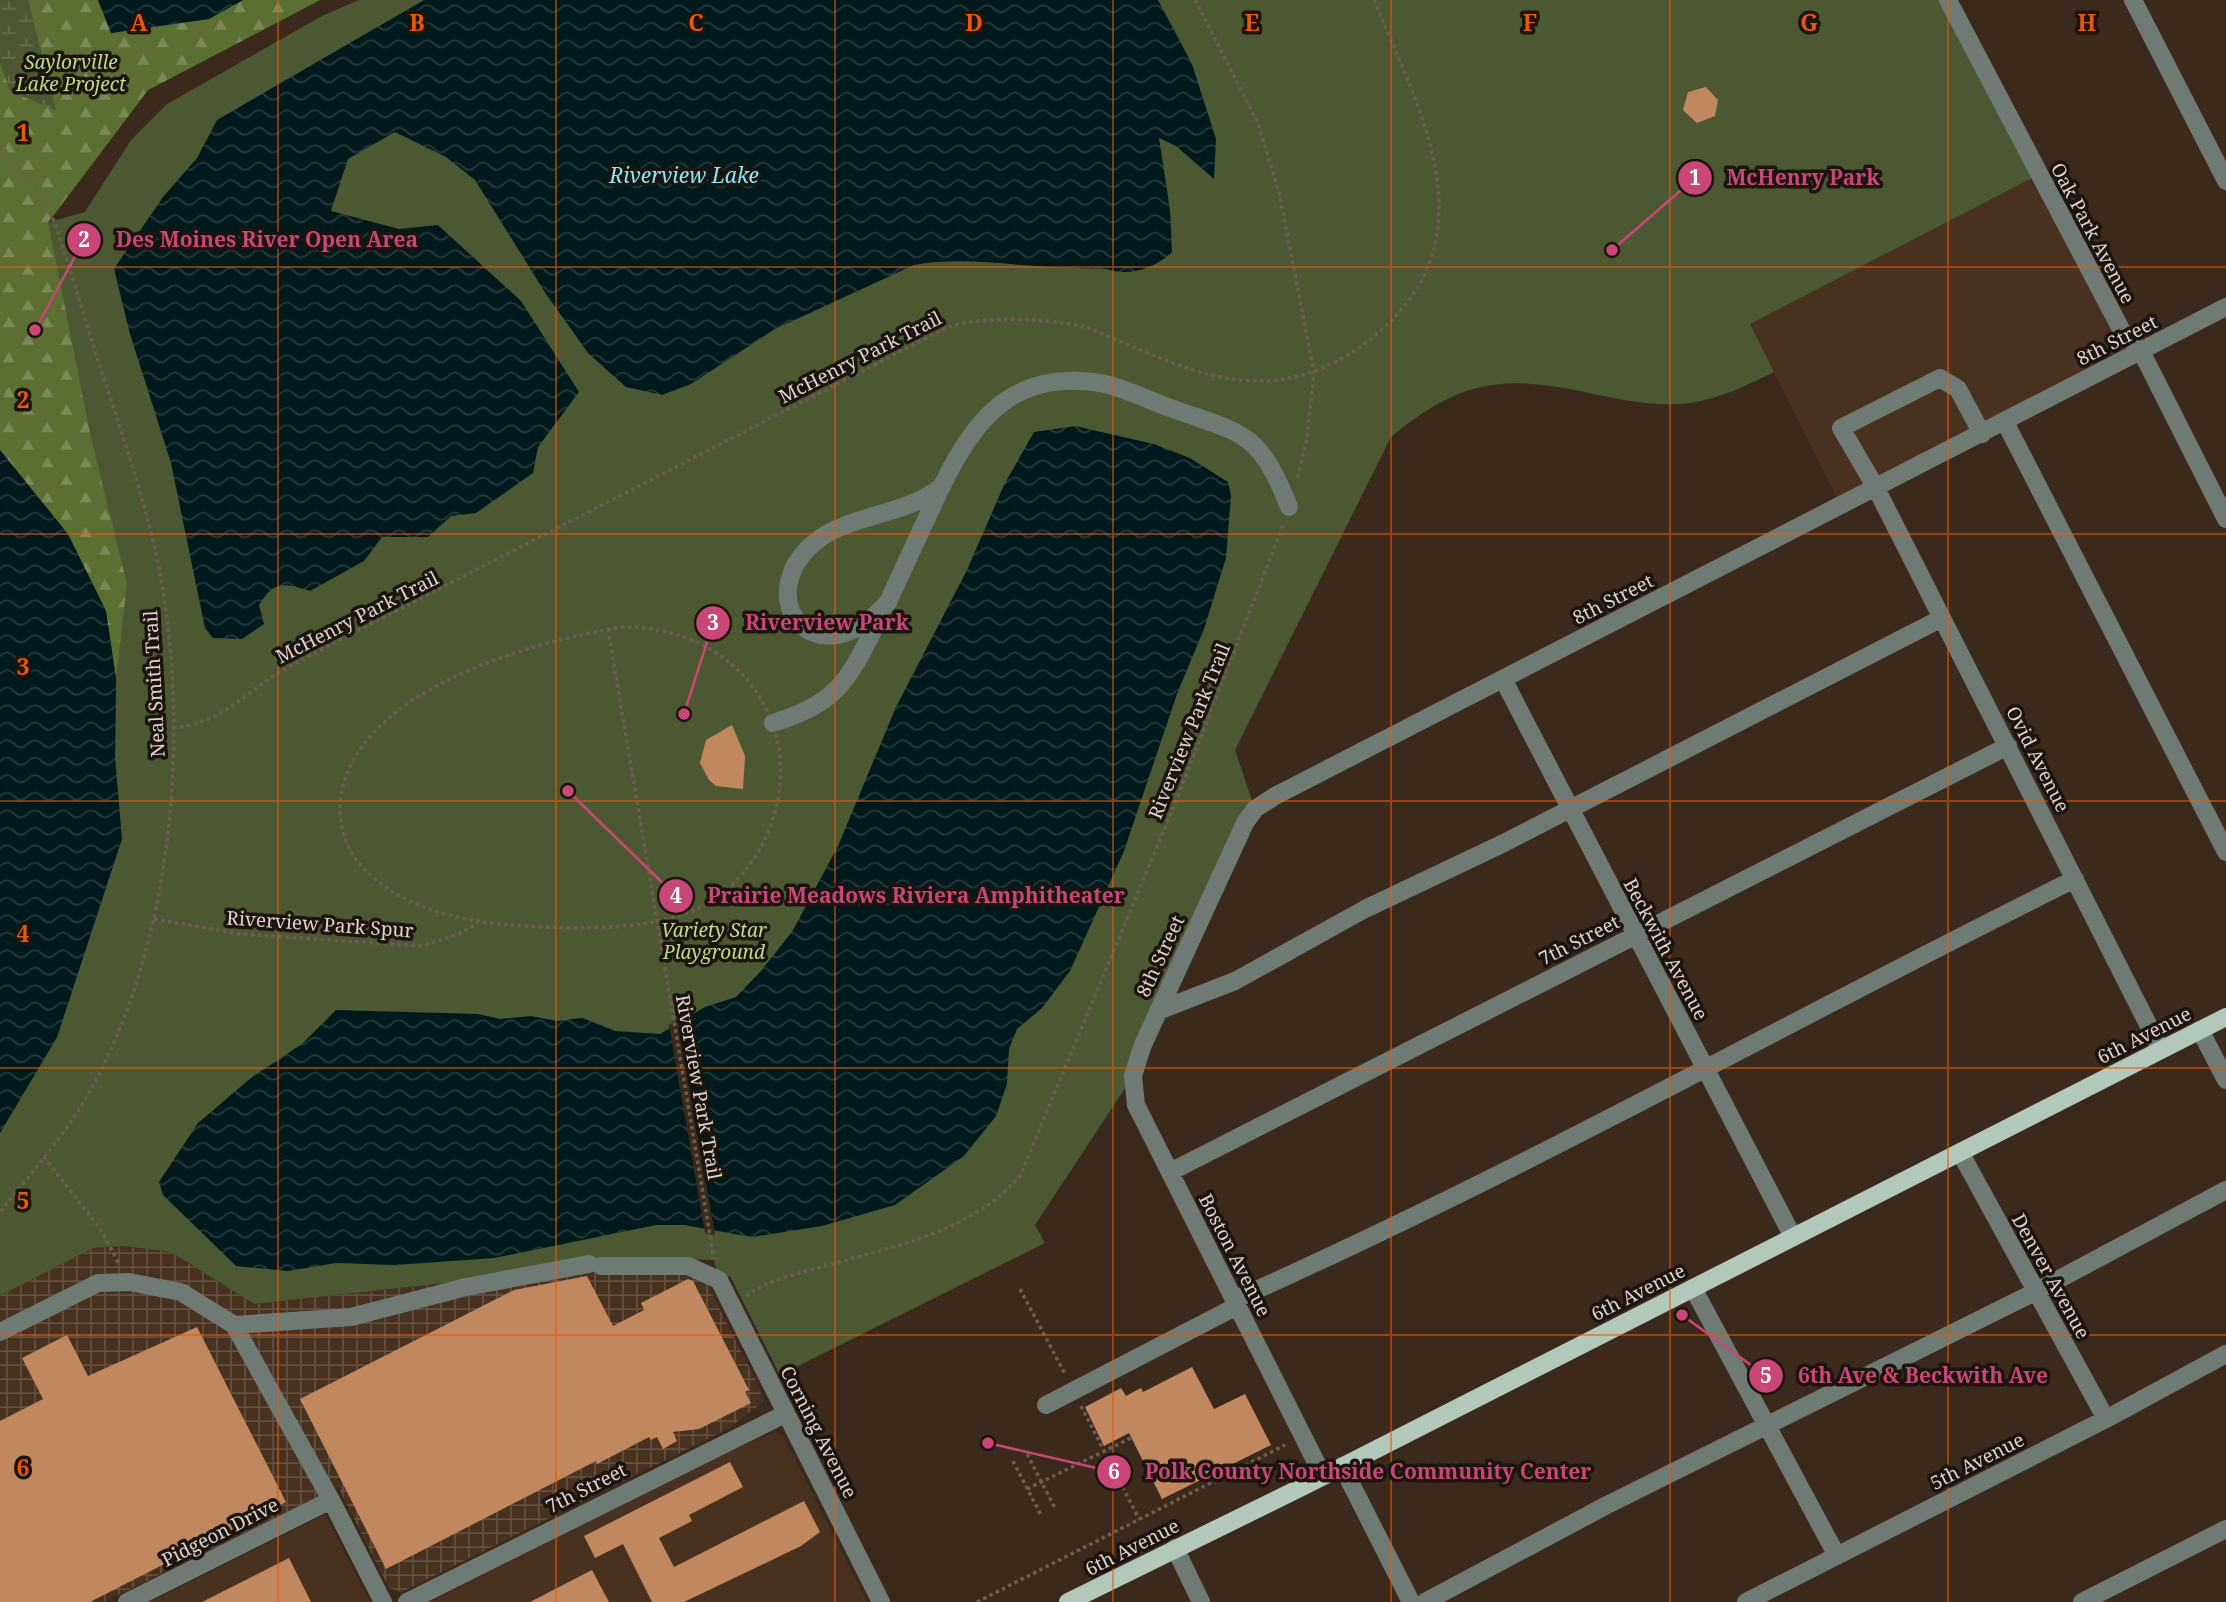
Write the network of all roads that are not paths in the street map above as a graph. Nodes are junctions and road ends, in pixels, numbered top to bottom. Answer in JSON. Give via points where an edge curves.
{"nodes":[{"id":1,"x":1948,"y":0,"type":"edge"},
{"id":2,"x":2133,"y":0,"type":"edge"},
{"id":3,"x":2226,"y":181,"type":"edge"},
{"id":4,"x":2226,"y":307,"type":"edge"},
{"id":5,"x":2141,"y":351,"type":"junction"},
{"id":6,"x":2005,"y":422,"type":"junction"},
{"id":7,"x":1982,"y":434,"type":"junction"},
{"id":8,"x":941,"y":487,"type":"junction"},
{"id":9,"x":1877,"y":488,"type":"junction"},
{"id":10,"x":1289,"y":507,"type":"road end"},
{"id":11,"x":2226,"y":519,"type":"edge"},
{"id":12,"x":888,"y":602,"type":"junction"},
{"id":13,"x":1942,"y":618,"type":"junction"},
{"id":14,"x":1503,"y":679,"type":"junction"},
{"id":15,"x":774,"y":723,"type":"road end"},
{"id":16,"x":2008,"y":746,"type":"junction"},
{"id":17,"x":1570,"y":809,"type":"junction"},
{"id":18,"x":2226,"y":852,"type":"edge"},
{"id":19,"x":2075,"y":879,"type":"junction"},
{"id":20,"x":1636,"y":935,"type":"junction"},
{"id":21,"x":1158,"y":1011,"type":"junction"},
{"id":22,"x":2226,"y":1017,"type":"edge"},
{"id":23,"x":2200,"y":1030,"type":"junction"},
{"id":24,"x":1142,"y":1047,"type":"joint"},
{"id":25,"x":2161,"y":1050,"type":"junction"},
{"id":26,"x":1704,"y":1067,"type":"junction"},
{"id":27,"x":2226,"y":1080,"type":"edge"},
{"id":28,"x":1960,"y":1152,"type":"junction"},
{"id":29,"x":1170,"y":1172,"type":"junction"},
{"id":30,"x":2226,"y":1190,"type":"edge"},
{"id":31,"x":1793,"y":1237,"type":"junction"},
{"id":32,"x":1693,"y":1288,"type":"junction"},
{"id":33,"x":2035,"y":1292,"type":"junction"},
{"id":34,"x":1236,"y":1303,"type":"junction"},
{"id":35,"x":234,"y":1325,"type":"junction"},
{"id":36,"x":0,"y":1332,"type":"edge"},
{"id":37,"x":2226,"y":1354,"type":"edge"},
{"id":38,"x":1046,"y":1405,"type":"dead end"},
{"id":39,"x":785,"y":1414,"type":"junction"},
{"id":40,"x":2106,"y":1419,"type":"junction"},
{"id":41,"x":1767,"y":1426,"type":"junction"},
{"id":42,"x":1342,"y":1466,"type":"junction"},
{"id":43,"x":1323,"y":1476,"type":"junction"},
{"id":44,"x":331,"y":1500,"type":"junction"},
{"id":45,"x":2226,"y":1529,"type":"edge"},
{"id":46,"x":1175,"y":1548,"type":"junction"},
{"id":47,"x":1838,"y":1556,"type":"junction"},
{"id":48,"x":127,"y":1602,"type":"edge"},
{"id":49,"x":383,"y":1602,"type":"edge"},
{"id":50,"x":407,"y":1602,"type":"edge"},
{"id":51,"x":881,"y":1602,"type":"edge"},
{"id":52,"x":1068,"y":1602,"type":"edge"},
{"id":53,"x":1202,"y":1602,"type":"edge"},
{"id":54,"x":1411,"y":1602,"type":"edge"},
{"id":55,"x":1425,"y":1602,"type":"edge"},
{"id":56,"x":1746,"y":1602,"type":"edge"},
{"id":57,"x":2082,"y":1602,"type":"edge"}],
"edges":[{"from":1,"to":5,"type":"street","name":"Oak Park Avenue","via":[[2123,333]]},
{"from":2,"to":3,"type":"street"},
{"from":4,"to":5,"type":"street","name":"8th Street"},
{"from":5,"to":6,"type":"street","name":"8th Street"},
{"from":5,"to":11,"type":"street","name":"Oak Park Avenue"},
{"from":6,"to":7,"type":"street","name":"8th Street"},
{"from":6,"to":18,"type":"street"},
{"from":7,"to":9,"type":"street","name":"8th Street"},
{"from":7,"to":9,"type":"street","name":"Ovid Avenue","via":[[1958,389],[1940,378],[1841,428]]},
{"from":8,"to":10,"type":"street","via":[[966,439],[995,408],[1033,388],[1076,382],[1102,384],[1235,431],[1267,457]]},
{"from":8,"to":12,"type":"street"},
{"from":8,"to":12,"type":"street","via":[[912,505],[816,541],[796,562],[786,582],[788,600],[798,620],[810,632],[831,638],[853,631]]},
{"from":9,"to":13,"type":"street","name":"Ovid Avenue"},
{"from":9,"to":14,"type":"street","name":"8th Street"},
{"from":12,"to":15,"type":"street","via":[[838,691],[821,705]]},
{"from":13,"to":16,"type":"street","name":"Ovid Avenue"},
{"from":13,"to":17,"type":"street"},
{"from":14,"to":17,"type":"street","name":"Beckwith Avenue"},
{"from":14,"to":21,"type":"street","name":"8th Street","via":[[1255,809]]},
{"from":16,"to":19,"type":"street","name":"Ovid Avenue"},
{"from":16,"to":20,"type":"street","name":"7th Street"},
{"from":17,"to":20,"type":"street","name":"Beckwith Avenue"},
{"from":17,"to":21,"type":"street","via":[[1365,909],[1235,981]]},
{"from":19,"to":25,"type":"street","name":"Ovid Avenue"},
{"from":19,"to":26,"type":"street"},
{"from":20,"to":26,"type":"street","name":"Beckwith Avenue"},
{"from":20,"to":29,"type":"street","name":"7th Street"},
{"from":21,"to":24,"type":"street","name":"8th Street"},
{"from":22,"to":23,"type":"main road","name":"6th Avenue"},
{"from":23,"to":25,"type":"main road","name":"6th Avenue"},
{"from":23,"to":27,"type":"street"},
{"from":24,"to":29,"type":"street","name":"Boston Avenue","via":[[1133,1076],[1136,1105]]},
{"from":25,"to":28,"type":"main road","name":"6th Avenue"},
{"from":26,"to":31,"type":"street","name":"Beckwith Avenue"},
{"from":26,"to":34,"type":"street"},
{"from":28,"to":31,"type":"main road","name":"6th Avenue"},
{"from":28,"to":33,"type":"street","name":"Denver Avenue"},
{"from":29,"to":34,"type":"street","name":"Boston Avenue"},
{"from":30,"to":33,"type":"street"},
{"from":31,"to":32,"type":"main road","name":"6th Avenue"},
{"from":32,"to":41,"type":"street"},
{"from":32,"to":42,"type":"main road","name":"6th Avenue"},
{"from":33,"to":40,"type":"street","name":"Denver Avenue"},
{"from":33,"to":41,"type":"street"},
{"from":34,"to":38,"type":"street"},
{"from":34,"to":43,"type":"street","name":"Boston Avenue"},
{"from":35,"to":36,"type":"street","via":[[181,1292],[129,1282],[99,1283]]},
{"from":35,"to":39,"type":"street","name":"Corning Avenue","via":[[351,1317],[466,1287],[595,1265],[688,1266],[719,1280]]},
{"from":35,"to":44,"type":"street"},
{"from":37,"to":40,"type":"street","name":"5th Avenue"},
{"from":39,"to":50,"type":"street","name":"7th Street"},
{"from":39,"to":51,"type":"street","name":"Corning Avenue"},
{"from":40,"to":47,"type":"street","name":"5th Avenue"},
{"from":41,"to":47,"type":"street"},
{"from":41,"to":55,"type":"street"},
{"from":42,"to":43,"type":"main road","name":"6th Avenue"},
{"from":42,"to":54,"type":"street"},
{"from":43,"to":46,"type":"main road","name":"6th Avenue"},
{"from":44,"to":48,"type":"street","name":"Pidgeon Drive"},
{"from":44,"to":49,"type":"street"},
{"from":45,"to":57,"type":"street"},
{"from":46,"to":52,"type":"main road","name":"6th Avenue"},
{"from":46,"to":53,"type":"street"},
{"from":47,"to":56,"type":"street","name":"5th Avenue"}]}
